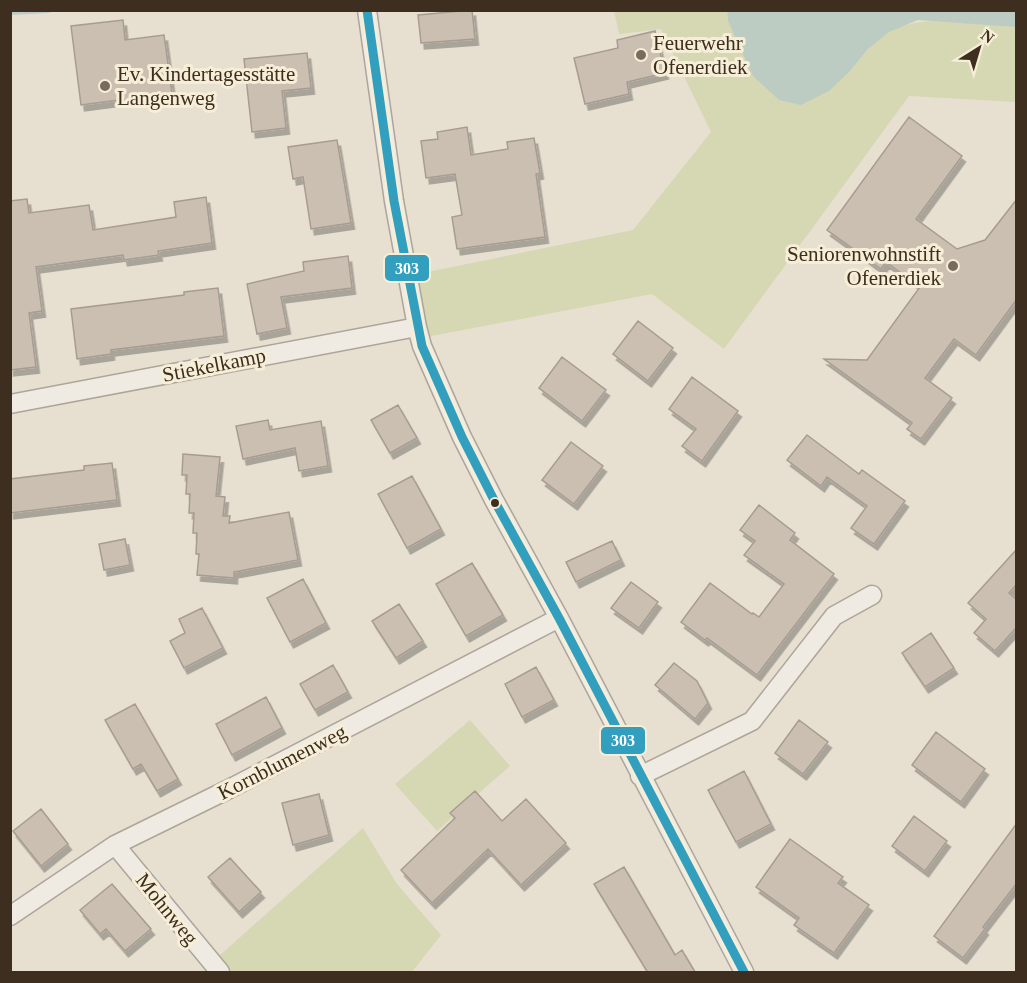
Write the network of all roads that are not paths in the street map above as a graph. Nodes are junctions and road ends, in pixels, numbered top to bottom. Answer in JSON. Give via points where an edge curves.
{"nodes":[{"id":1,"x":367,"y":10,"type":"edge"},
{"id":2,"x":417,"y":327,"type":"junction"},
{"id":3,"x":10,"y":404,"type":"edge"},
{"id":4,"x":872,"y":595,"type":"dead end"},
{"id":5,"x":559,"y":618,"type":"junction"},
{"id":6,"x":640,"y":776,"type":"junction"},
{"id":7,"x":115,"y":846,"type":"junction"},
{"id":8,"x":10,"y":916,"type":"edge"},
{"id":9,"x":220,"y":972,"type":"edge"},
{"id":10,"x":744,"y":972,"type":"edge"}],
"edges":[{"from":1,"to":2,"type":"street","via":[[394,201]]},
{"from":2,"to":3,"type":"street","name":"Stiekelkamp"},
{"from":2,"to":5,"type":"street","via":[[462,437]]},
{"from":4,"to":6,"type":"street","via":[[834,616],[752,721]]},
{"from":5,"to":6,"type":"street"},
{"from":5,"to":7,"type":"street","name":"Kornblumenweg"},
{"from":6,"to":10,"type":"street"},
{"from":7,"to":8,"type":"street","name":"Kornblumenweg"},
{"from":7,"to":9,"type":"street","name":"Mohnweg"}]}
